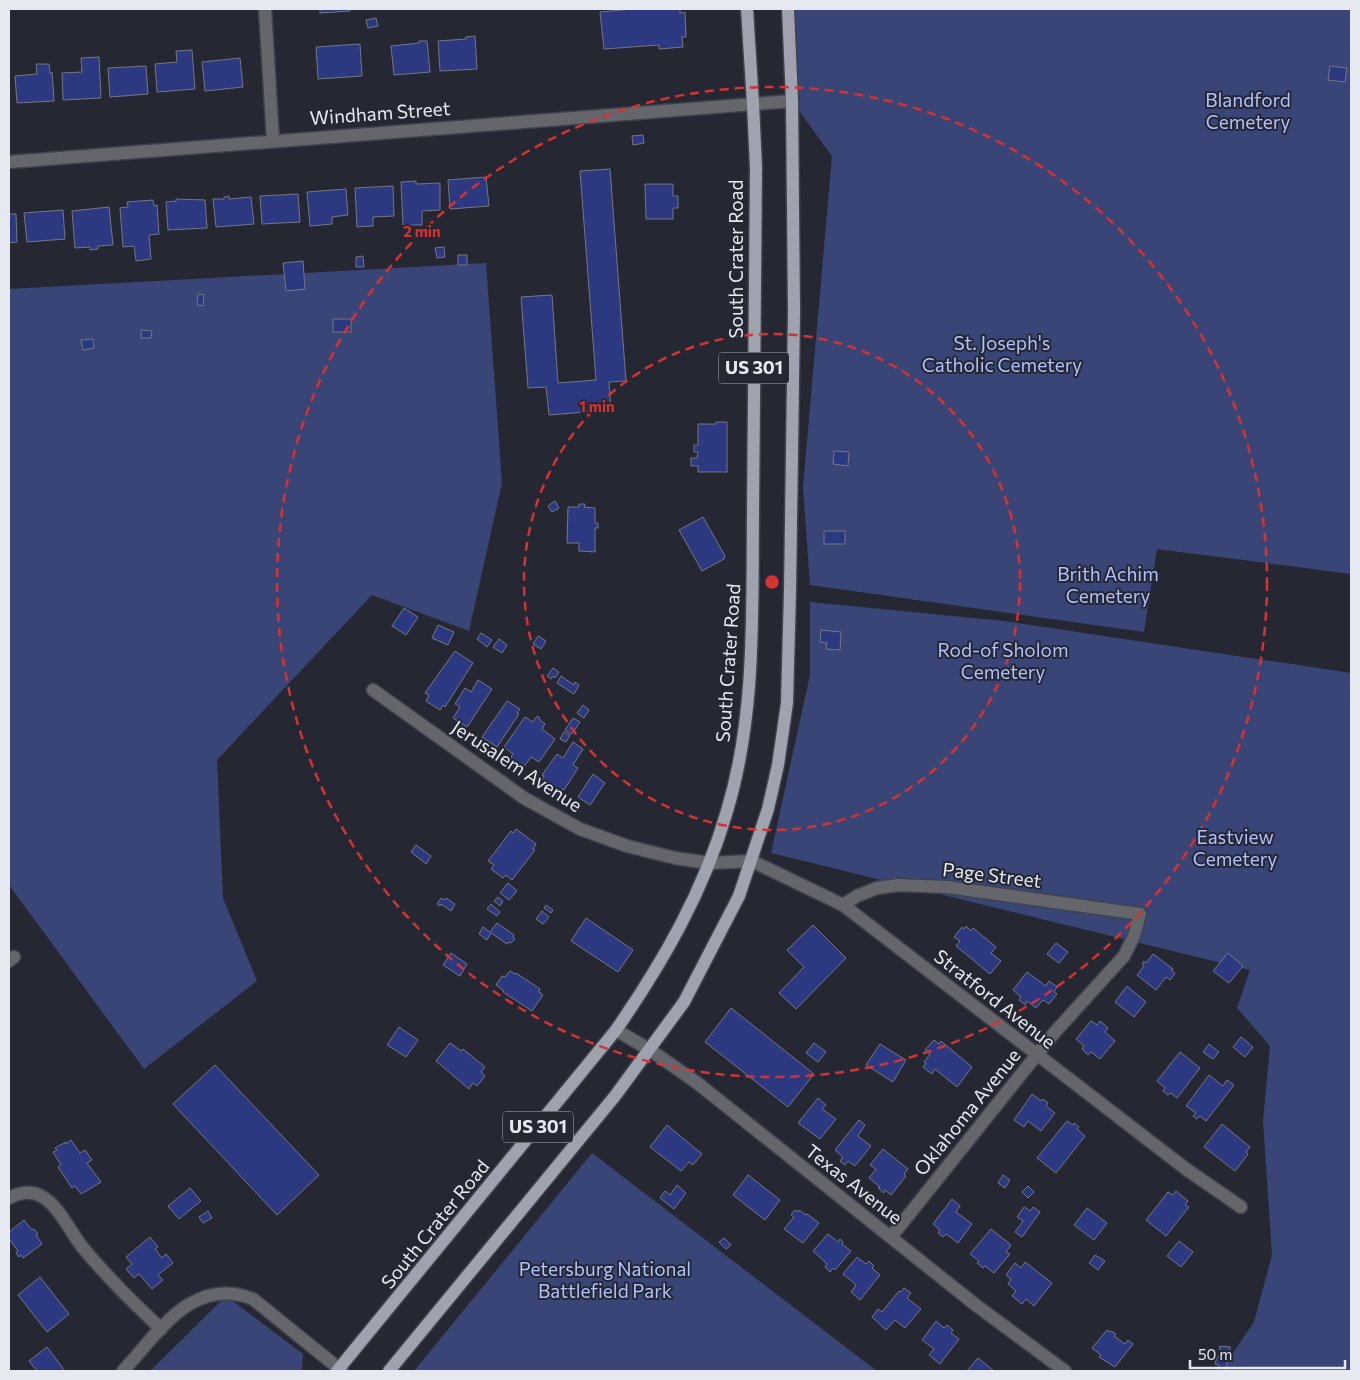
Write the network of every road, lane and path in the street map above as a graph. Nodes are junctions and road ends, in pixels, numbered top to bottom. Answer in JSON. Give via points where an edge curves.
{"nodes":[{"id":1,"x":265,"y":9,"type":"edge"},
{"id":2,"x":747,"y":9,"type":"edge"},
{"id":3,"x":788,"y":9,"type":"edge"},
{"id":4,"x":792,"y":101,"type":"junction"},
{"id":5,"x":753,"y":104,"type":"junction"},
{"id":6,"x":273,"y":140,"type":"junction"},
{"id":7,"x":9,"y":162,"type":"edge"},
{"id":8,"x":373,"y":690,"type":"dead end"},
{"id":9,"x":752,"y":861,"type":"junction"},
{"id":10,"x":709,"y":863,"type":"junction"},
{"id":11,"x":843,"y":905,"type":"junction"},
{"id":12,"x":1140,"y":914,"type":"joint"},
{"id":13,"x":616,"y":1030,"type":"junction"},
{"id":14,"x":650,"y":1050,"type":"junction"},
{"id":15,"x":1036,"y":1055,"type":"junction"},
{"id":16,"x":9,"y":1198,"type":"edge"},
{"id":17,"x":1242,"y":1207,"type":"dead end"},
{"id":18,"x":891,"y":1237,"type":"junction"},
{"id":19,"x":162,"y":1328,"type":"junction"},
{"id":20,"x":123,"y":1371,"type":"edge"},
{"id":21,"x":339,"y":1371,"type":"edge"},
{"id":22,"x":389,"y":1371,"type":"edge"},
{"id":23,"x":1065,"y":1371,"type":"edge"}],
"edges":[{"from":1,"to":6,"type":"street"},
{"from":2,"to":5,"type":"main road","name":"South Crater Road","number":"US 301"},
{"from":3,"to":4,"type":"main road","number":"US 301"},
{"from":4,"to":5,"type":"street","name":"Windham Street"},
{"from":4,"to":9,"type":"main road","number":"US 301","via":[[794,312],[788,703],[778,765]]},
{"from":5,"to":6,"type":"street","name":"Windham Street"},
{"from":5,"to":10,"type":"main road","name":"South Crater Road","number":"US 301","via":[[756,178],[752,622],[748,706],[740,759]]},
{"from":6,"to":7,"type":"street","name":"Windham Street"},
{"from":8,"to":10,"type":"street","name":"Jerusalem Avenue","via":[[524,798],[572,825],[627,846]]},
{"from":9,"to":10,"type":"street","name":"Stratford Avenue"},
{"from":9,"to":11,"type":"street","name":"Stratford Avenue"},
{"from":9,"to":14,"type":"main road","number":"US 301","via":[[739,896],[684,1002]]},
{"from":10,"to":13,"type":"main road","name":"South Crater Road","number":"US 301","via":[[675,937]]},
{"from":11,"to":12,"type":"street","name":"Page Street","via":[[877,888],[898,885],[947,887]]},
{"from":11,"to":15,"type":"street","name":"Stratford Avenue"},
{"from":12,"to":15,"type":"street","name":"Oklahoma Avenue","via":[[1124,956]]},
{"from":13,"to":14,"type":"street","name":"Texas Avenue"},
{"from":13,"to":21,"type":"main road","name":"South Crater Road","number":"US 301"},
{"from":14,"to":18,"type":"street","name":"Texas Avenue","via":[[696,1082]]},
{"from":14,"to":22,"type":"main road","number":"US 301"},
{"from":15,"to":17,"type":"street","name":"Stratford Avenue","via":[[1186,1169]]},
{"from":15,"to":18,"type":"street","name":"Oklahoma Avenue"},
{"from":16,"to":19,"type":"street","via":[[27,1192],[48,1200],[115,1286]]},
{"from":18,"to":23,"type":"street","name":"Texas Avenue"},
{"from":19,"to":20,"type":"street"},
{"from":19,"to":21,"type":"street","via":[[196,1300],[215,1293],[241,1294],[253,1299]]}]}
